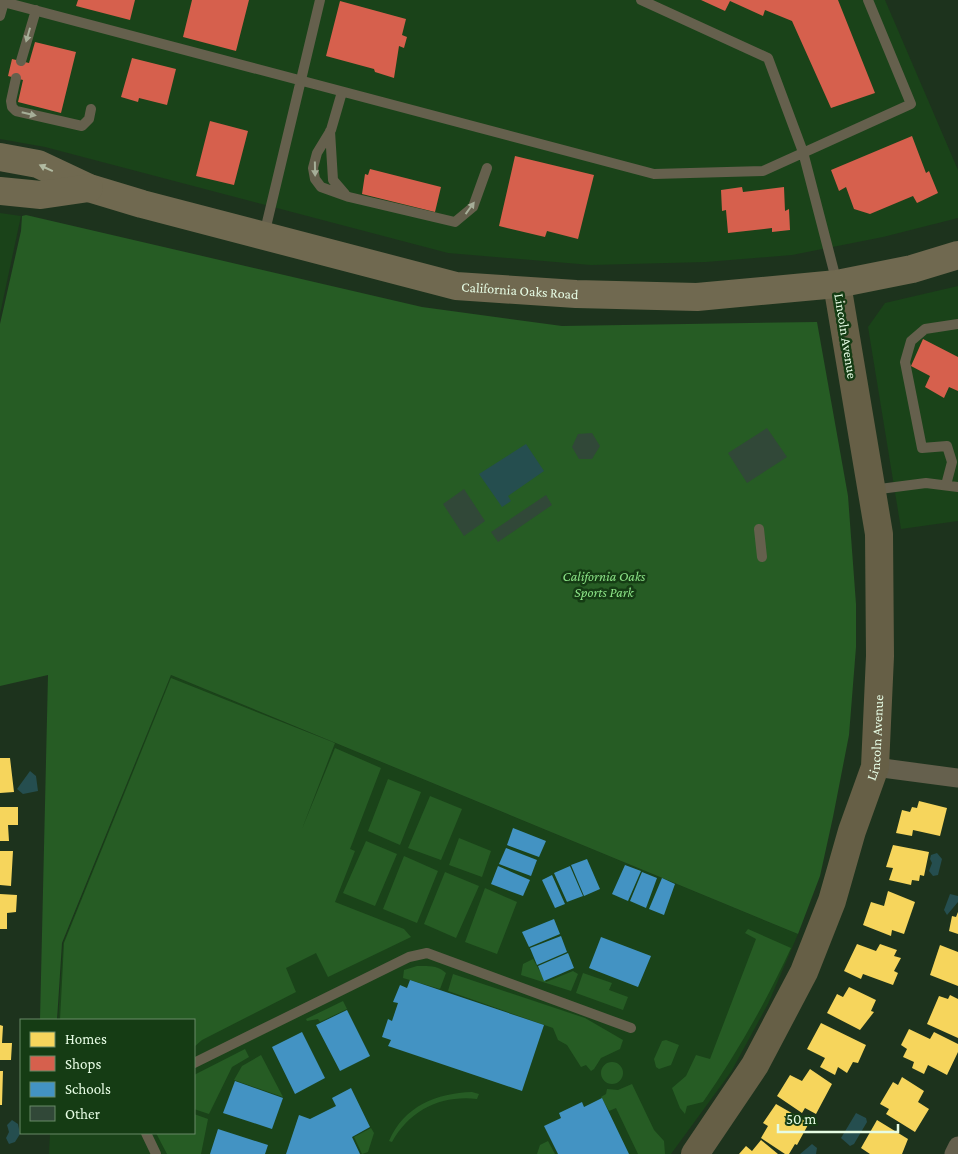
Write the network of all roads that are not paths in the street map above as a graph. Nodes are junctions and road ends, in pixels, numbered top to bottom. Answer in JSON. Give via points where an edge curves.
{"nodes":[{"id":1,"x":320,"y":0,"type":"edge"},
{"id":2,"x":641,"y":0,"type":"edge"},
{"id":3,"x":868,"y":0,"type":"edge"},
{"id":4,"x":7,"y":1,"type":"edge"},
{"id":5,"x":36,"y":10,"type":"junction"},
{"id":6,"x":0,"y":16,"type":"edge"},
{"id":7,"x":21,"y":61,"type":"dead end"},
{"id":8,"x":16,"y":78,"type":"dead end"},
{"id":9,"x":299,"y":80,"type":"junction"},
{"id":10,"x":342,"y":92,"type":"junction"},
{"id":11,"x":91,"y":109,"type":"dead end"},
{"id":12,"x":330,"y":130,"type":"junction"},
{"id":13,"x":803,"y":152,"type":"junction"},
{"id":14,"x":0,"y":157,"type":"edge"},
{"id":15,"x":488,"y":168,"type":"dead end"},
{"id":16,"x":89,"y":188,"type":"junction"},
{"id":17,"x":0,"y":191,"type":"edge"},
{"id":18,"x":345,"y":194,"type":"junction"},
{"id":19,"x":263,"y":238,"type":"junction"},
{"id":20,"x":958,"y":255,"type":"edge"},
{"id":21,"x":837,"y":284,"type":"junction"},
{"id":22,"x":958,"y":324,"type":"edge"},
{"id":23,"x":955,"y":460,"type":"edge"},
{"id":24,"x":946,"y":485,"type":"junction"},
{"id":25,"x":958,"y":487,"type":"edge"},
{"id":26,"x":871,"y":490,"type":"junction"},
{"id":27,"x":759,"y":529,"type":"dead end"},
{"id":28,"x":762,"y":556,"type":"dead end"},
{"id":29,"x":875,"y":767,"type":"junction"},
{"id":30,"x":958,"y":778,"type":"edge"},
{"id":31,"x":631,"y":1028,"type":"dead end"},
{"id":32,"x":195,"y":1063,"type":"edge"},
{"id":33,"x":146,"y":1134,"type":"edge"},
{"id":34,"x":958,"y":1146,"type":"edge"},
{"id":35,"x":156,"y":1154,"type":"edge"},
{"id":36,"x":695,"y":1154,"type":"edge"},
{"id":37,"x":954,"y":1154,"type":"edge"}],
"edges":[{"from":1,"to":9,"type":"lane"},
{"from":2,"to":13,"type":"lane","via":[[768,58]]},
{"from":3,"to":13,"type":"lane","via":[[911,104]]},
{"from":4,"to":5,"type":"lane"},
{"from":4,"to":6,"type":"lane"},
{"from":5,"to":7,"type":"lane","one_way":true},
{"from":5,"to":9,"type":"lane"},
{"from":8,"to":11,"type":"lane","one_way":true,"via":[[11,101],[16,111],[82,126]]},
{"from":9,"to":10,"type":"lane"},
{"from":9,"to":19,"type":"lane"},
{"from":10,"to":12,"type":"lane"},
{"from":10,"to":13,"type":"lane","via":[[654,174],[763,171]]},
{"from":12,"to":18,"type":"lane","via":[[334,180]]},
{"from":12,"to":18,"type":"lane","one_way":true,"via":[[317,153],[313,168],[315,179],[321,187]]},
{"from":13,"to":21,"type":"lane"},
{"from":16,"to":14,"type":"main road","name":"California Oaks Road","one_way":true,"via":[[38,164]]},
{"from":18,"to":15,"type":"lane","one_way":true,"via":[[455,222],[473,207]]},
{"from":16,"to":17,"type":"main road","name":"California Oaks Road","via":[[41,195]]},
{"from":16,"to":19,"type":"main road","name":"California Oaks Road"},
{"from":19,"to":21,"type":"main road","name":"California Oaks Road","via":[[456,286],[697,298]]},
{"from":20,"to":21,"type":"main road","name":"California Oaks Road","via":[[912,269]]},
{"from":21,"to":26,"type":"street","name":"Lincoln Avenue"},
{"from":22,"to":23,"type":"lane","via":[[925,329],[911,341],[905,362],[922,448],[947,446]]},
{"from":23,"to":24,"type":"lane"},
{"from":24,"to":25,"type":"lane"},
{"from":24,"to":26,"type":"lane","via":[[926,483]]},
{"from":26,"to":29,"type":"street","name":"Lincoln Avenue","via":[[879,534],[880,656]]},
{"from":27,"to":28,"type":"lane"},
{"from":29,"to":30,"type":"street"},
{"from":29,"to":36,"type":"street","name":"Lincoln Avenue","via":[[832,901],[804,972],[755,1065]]},
{"from":31,"to":32,"type":"lane","via":[[426,953],[409,957]]},
{"from":33,"to":35,"type":"lane"},
{"from":34,"to":37,"type":"street"}]}
